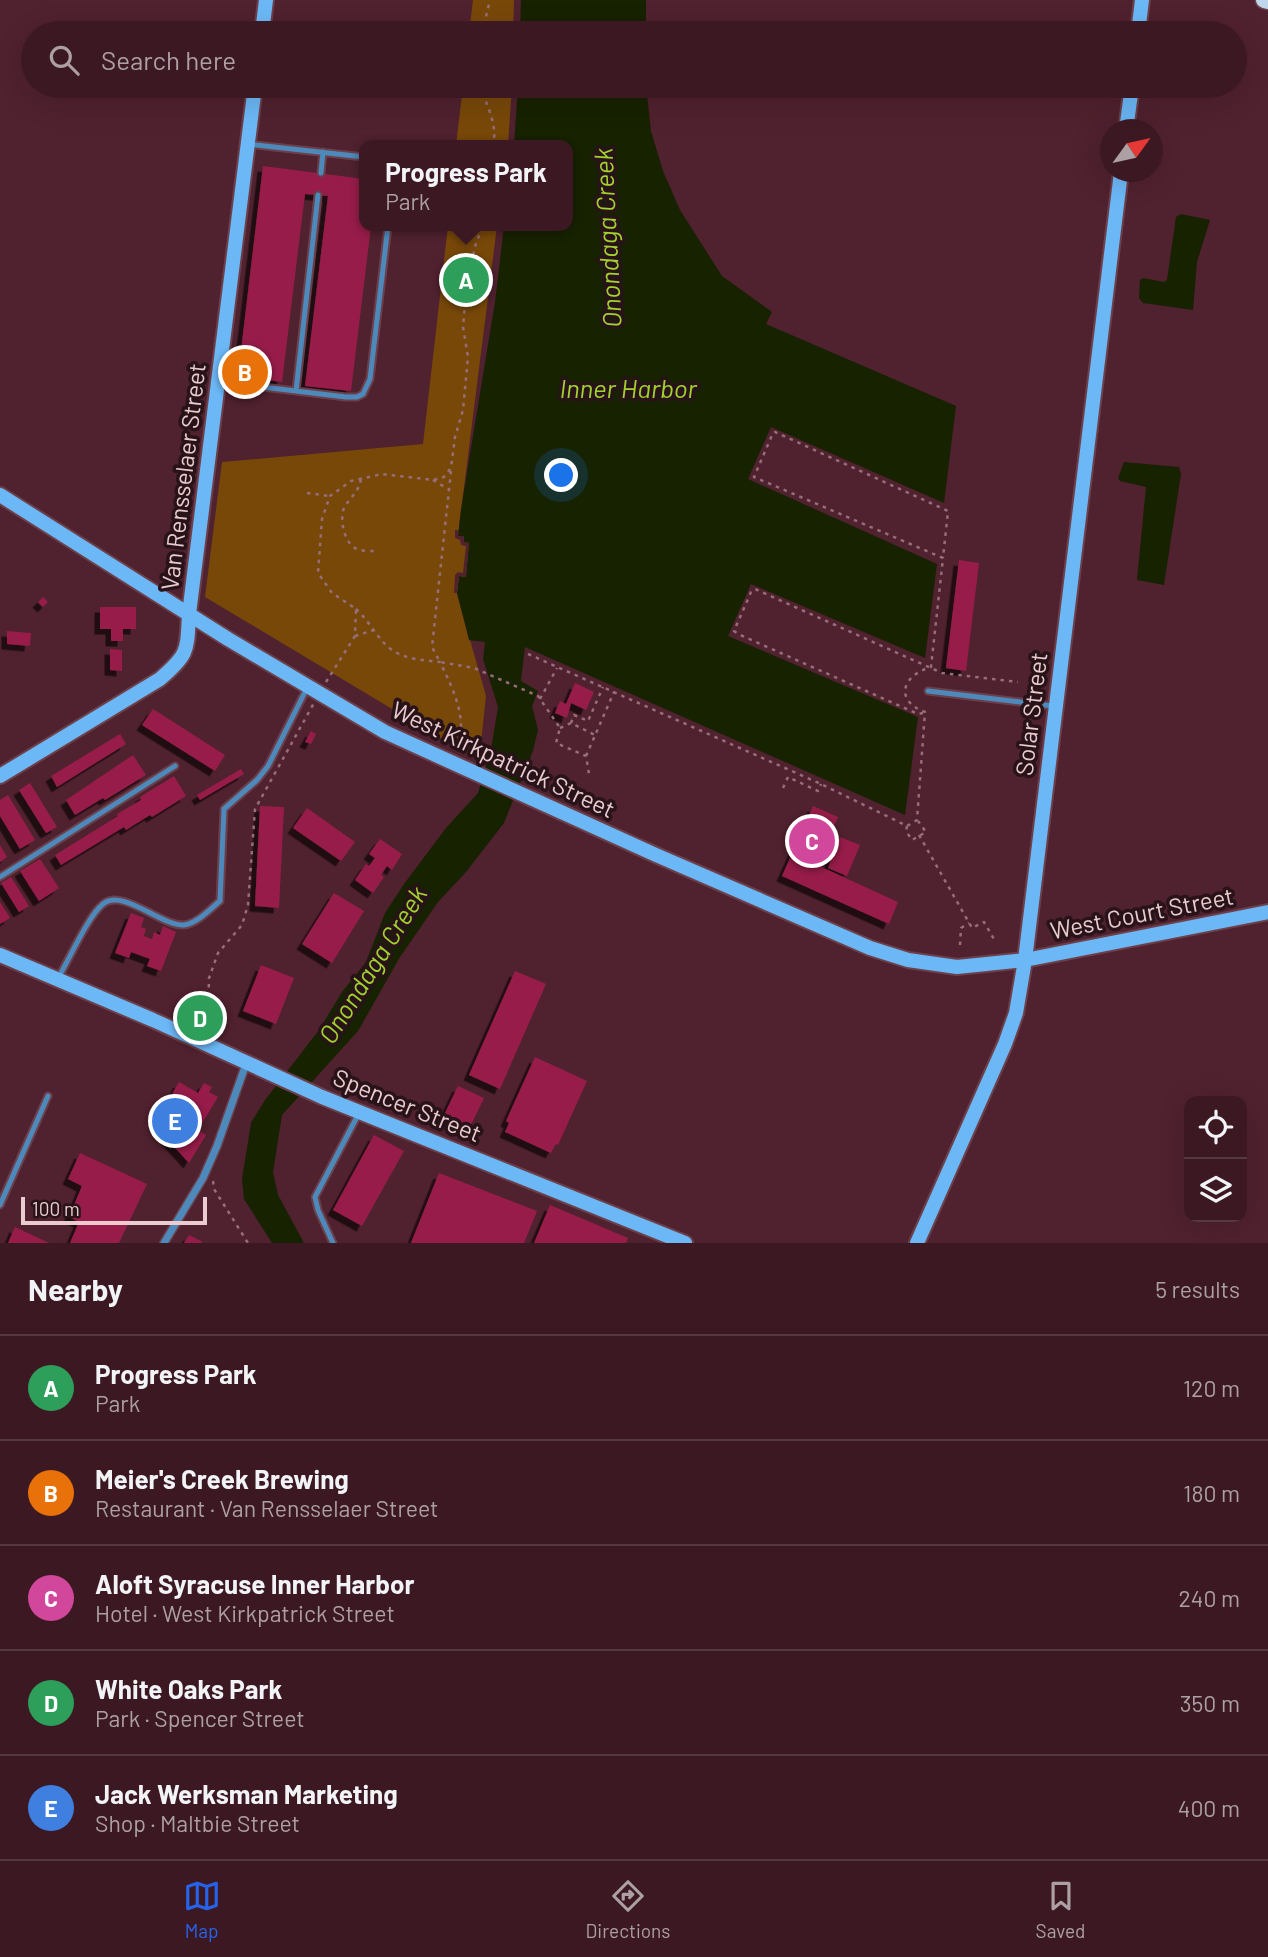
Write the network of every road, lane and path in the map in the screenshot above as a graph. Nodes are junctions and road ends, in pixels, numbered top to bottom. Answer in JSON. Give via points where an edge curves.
{"nodes":[{"id":1,"x":266,"y":0,"type":"edge"},
{"id":2,"x":490,"y":0,"type":"edge"},
{"id":3,"x":1142,"y":0,"type":"edge"},
{"id":4,"x":263,"y":21,"type":"edge"},
{"id":5,"x":485,"y":21,"type":"edge"},
{"id":6,"x":1139,"y":21,"type":"edge"},
{"id":7,"x":254,"y":98,"type":"edge"},
{"id":8,"x":485,"y":98,"type":"edge"},
{"id":9,"x":1130,"y":98,"type":"edge"},
{"id":10,"x":1128,"y":119,"type":"edge"},
{"id":11,"x":495,"y":140,"type":"edge"},
{"id":12,"x":248,"y":144,"type":"junction"},
{"id":13,"x":323,"y":152,"type":"junction"},
{"id":14,"x":359,"y":156,"type":"edge"},
{"id":15,"x":321,"y":173,"type":"dead end"},
{"id":16,"x":1120,"y":182,"type":"edge"},
{"id":17,"x":318,"y":195,"type":"dead end"},
{"id":18,"x":387,"y":231,"type":"edge"},
{"id":19,"x":481,"y":231,"type":"edge"},
{"id":20,"x":467,"y":282,"type":"junction"},
{"id":21,"x":484,"y":285,"type":"dead end"},
{"id":22,"x":219,"y":382,"type":"junction"},
{"id":23,"x":296,"y":391,"type":"junction"},
{"id":24,"x":451,"y":468,"type":"junction"},
{"id":25,"x":361,"y":479,"type":"junction"},
{"id":26,"x":433,"y":480,"type":"junction"},
{"id":27,"x":449,"y":489,"type":"junction"},
{"id":28,"x":307,"y":493,"type":"dead end"},
{"id":29,"x":0,"y":495,"type":"edge"},
{"id":30,"x":330,"y":496,"type":"junction"},
{"id":31,"x":374,"y":551,"type":"dead end"},
{"id":32,"x":943,"y":558,"type":"junction"},
{"id":33,"x":356,"y":609,"type":"junction"},
{"id":34,"x":189,"y":614,"type":"junction"},
{"id":35,"x":374,"y":630,"type":"junction"},
{"id":36,"x":355,"y":636,"type":"junction"},
{"id":37,"x":528,"y":654,"type":"dead end"},
{"id":38,"x":440,"y":662,"type":"junction"},
{"id":39,"x":557,"y":667,"type":"junction"},
{"id":40,"x":932,"y":667,"type":"junction"},
{"id":41,"x":1018,"y":682,"type":"dead end"},
{"id":42,"x":603,"y":688,"type":"junction"},
{"id":43,"x":313,"y":690,"type":"junction"},
{"id":44,"x":928,"y":691,"type":"dead end"},
{"id":45,"x":614,"y":692,"type":"junction"},
{"id":46,"x":539,"y":698,"type":"junction"},
{"id":47,"x":1056,"y":707,"type":"junction"},
{"id":48,"x":925,"y":712,"type":"junction"},
{"id":49,"x":571,"y":723,"type":"junction"},
{"id":50,"x":560,"y":727,"type":"junction"},
{"id":51,"x":595,"y":735,"type":"junction"},
{"id":52,"x":586,"y":756,"type":"junction"},
{"id":53,"x":453,"y":764,"type":"junction"},
{"id":54,"x":175,"y":766,"type":"dead end"},
{"id":55,"x":589,"y":774,"type":"dead end"},
{"id":56,"x":0,"y":776,"type":"edge"},
{"id":57,"x":821,"y":785,"type":"junction"},
{"id":58,"x":783,"y":788,"type":"dead end"},
{"id":59,"x":916,"y":820,"type":"junction"},
{"id":60,"x":907,"y":826,"type":"junction"},
{"id":61,"x":919,"y":835,"type":"junction"},
{"id":62,"x":0,"y":877,"type":"edge"},
{"id":63,"x":1268,"y":912,"type":"edge"},
{"id":64,"x":969,"y":923,"type":"junction"},
{"id":65,"x":995,"y":941,"type":"dead end"},
{"id":66,"x":960,"y":945,"type":"dead end"},
{"id":67,"x":0,"y":955,"type":"edge"},
{"id":68,"x":1025,"y":960,"type":"junction"},
{"id":69,"x":58,"y":978,"type":"junction"},
{"id":70,"x":208,"y":1031,"type":"dead end"},
{"id":71,"x":246,"y":1064,"type":"junction"},
{"id":72,"x":48,"y":1096,"type":"dead end"},
{"id":73,"x":359,"y":1112,"type":"junction"},
{"id":74,"x":213,"y":1181,"type":"dead end"},
{"id":75,"x":0,"y":1205,"type":"edge"},
{"id":76,"x":164,"y":1243,"type":"edge"},
{"id":77,"x":248,"y":1243,"type":"edge"},
{"id":78,"x":333,"y":1243,"type":"edge"},
{"id":79,"x":685,"y":1243,"type":"edge"},
{"id":80,"x":917,"y":1243,"type":"edge"}],
"edges":[{"from":1,"to":4,"type":"street"},
{"from":2,"to":5,"type":"path"},
{"from":3,"to":6,"type":"street"},
{"from":7,"to":12,"type":"street","name":"Van Rensselaer Street"},
{"from":8,"to":11,"type":"path"},
{"from":9,"to":10,"type":"street"},
{"from":12,"to":13,"type":"lane"},
{"from":12,"to":22,"type":"street","name":"Van Rensselaer Street"},
{"from":13,"to":14,"type":"lane"},
{"from":13,"to":15,"type":"lane"},
{"from":16,"to":47,"type":"street","name":"Solar Street"},
{"from":17,"to":23,"type":"lane"},
{"from":18,"to":23,"type":"lane","via":[[368,387],[356,397]]},
{"from":19,"to":20,"type":"path"},
{"from":20,"to":21,"type":"path"},
{"from":20,"to":24,"type":"path","via":[[463,327],[468,357]]},
{"from":22,"to":23,"type":"lane"},
{"from":22,"to":34,"type":"street","name":"Van Rensselaer Street"},
{"from":24,"to":26,"type":"path","via":[[444,477]]},
{"from":24,"to":27,"type":"path"},
{"from":25,"to":26,"type":"path","via":[[382,474]]},
{"from":25,"to":30,"type":"path"},
{"from":25,"to":31,"type":"path","via":[[342,516],[353,547]]},
{"from":26,"to":27,"type":"path"},
{"from":27,"to":38,"type":"path","via":[[432,647]]},
{"from":28,"to":30,"type":"path"},
{"from":29,"to":34,"type":"street","name":"West Kirkpatrick Street"},
{"from":30,"to":33,"type":"path","via":[[322,519],[318,573],[332,593]]},
{"from":32,"to":32,"type":"path","via":[[754,477],[773,433],[948,511]]},
{"from":32,"to":40,"type":"path"},
{"from":33,"to":35,"type":"path"},
{"from":33,"to":36,"type":"path"},
{"from":34,"to":43,"type":"street","name":"West Kirkpatrick Street"},
{"from":34,"to":56,"type":"street","name":"Van Rensselaer Street","via":[[187,649],[160,679]]},
{"from":35,"to":36,"type":"path"},
{"from":35,"to":38,"type":"path","via":[[386,646],[411,659]]},
{"from":36,"to":43,"type":"path"},
{"from":37,"to":39,"type":"path"},
{"from":38,"to":46,"type":"path","via":[[474,668]]},
{"from":38,"to":53,"type":"path","via":[[460,708],[462,736]]},
{"from":39,"to":42,"type":"path"},
{"from":39,"to":46,"type":"path"},
{"from":40,"to":41,"type":"path","via":[[942,673]]},
{"from":40,"to":48,"type":"path","via":[[919,671],[906,685],[911,705]]},
{"from":40,"to":48,"type":"path","via":[[755,589],[734,631],[918,714]]},
{"from":42,"to":45,"type":"path"},
{"from":42,"to":49,"type":"path","via":[[588,721],[575,715]]},
{"from":43,"to":53,"type":"street","name":"West Kirkpatrick Street"},
{"from":43,"to":69,"type":"lane","via":[[268,766],[224,809],[220,901],[185,925],[112,899],[95,913]]},
{"from":43,"to":70,"type":"path","via":[[256,809],[248,905],[242,925],[218,953],[209,978]]},
{"from":44,"to":47,"type":"lane"},
{"from":45,"to":51,"type":"path"},
{"from":45,"to":57,"type":"path"},
{"from":46,"to":50,"type":"path"},
{"from":47,"to":68,"type":"street","name":"Solar Street"},
{"from":48,"to":59,"type":"path"},
{"from":49,"to":50,"type":"path"},
{"from":49,"to":51,"type":"path"},
{"from":50,"to":52,"type":"path","via":[[556,743]]},
{"from":51,"to":52,"type":"path"},
{"from":52,"to":55,"type":"path"},
{"from":53,"to":68,"type":"street","name":"West Kirkpatrick Street","via":[[870,948],[908,960],[957,967]]},
{"from":54,"to":62,"type":"lane"},
{"from":57,"to":58,"type":"path","via":[[818,790],[788,777]]},
{"from":57,"to":60,"type":"path"},
{"from":59,"to":60,"type":"path"},
{"from":59,"to":61,"type":"path","via":[[926,832]]},
{"from":60,"to":61,"type":"path","via":[[912,840]]},
{"from":61,"to":64,"type":"path"},
{"from":63,"to":68,"type":"street","name":"West Court Street"},
{"from":64,"to":65,"type":"path","via":[[972,928],[984,922]]},
{"from":64,"to":66,"type":"path","via":[[961,928]]},
{"from":67,"to":69,"type":"street","name":"Spencer Street"},
{"from":68,"to":80,"type":"street","name":"Solar Street","via":[[1016,1013],[1005,1044]]},
{"from":69,"to":71,"type":"street","name":"Spencer Street"},
{"from":71,"to":73,"type":"street","name":"Spencer Street"},
{"from":71,"to":76,"type":"street","via":[[203,1178]]},
{"from":72,"to":75,"type":"lane"},
{"from":73,"to":78,"type":"lane","via":[[315,1197]]},
{"from":73,"to":79,"type":"street","name":"Spencer Street"},
{"from":74,"to":77,"type":"path"}]}
